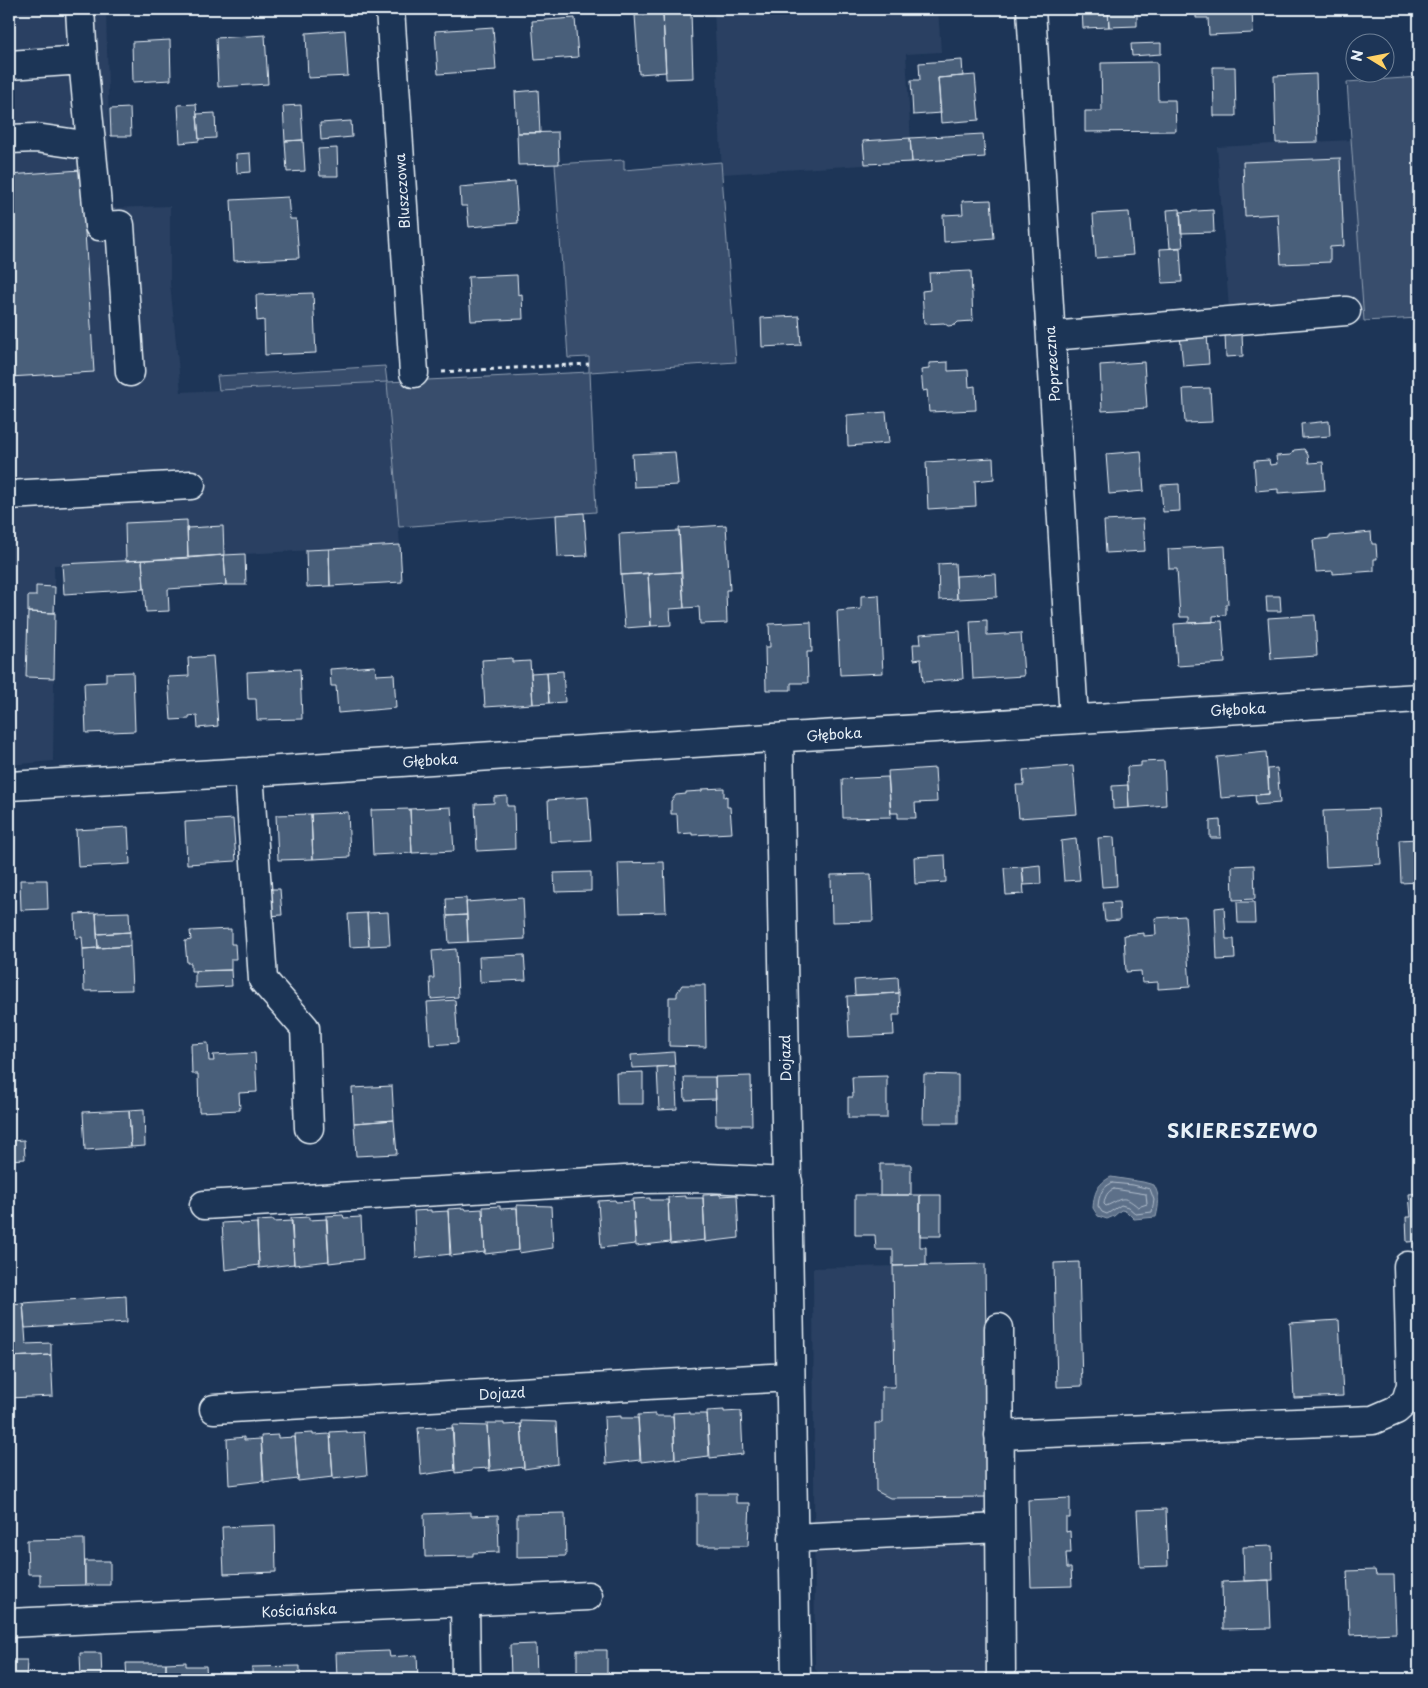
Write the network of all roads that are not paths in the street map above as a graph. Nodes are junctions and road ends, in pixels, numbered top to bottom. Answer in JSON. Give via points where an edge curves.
{"nodes":[{"id":1,"x":80,"y":9,"type":"edge"},
{"id":2,"x":390,"y":9,"type":"edge"},
{"id":3,"x":1030,"y":9,"type":"edge"},
{"id":4,"x":83,"y":60,"type":"junction"},
{"id":5,"x":9,"y":65,"type":"edge"},
{"id":6,"x":9,"y":138,"type":"edge"},
{"id":7,"x":91,"y":146,"type":"junction"},
{"id":8,"x":1346,"y":311,"type":"dead end"},
{"id":9,"x":1051,"y":336,"type":"junction"},
{"id":10,"x":130,"y":372,"type":"dead end"},
{"id":11,"x":414,"y":373,"type":"road end"},
{"id":12,"x":191,"y":485,"type":"dead end"},
{"id":13,"x":9,"y":495,"type":"edge"},
{"id":14,"x":1419,"y":698,"type":"edge"},
{"id":15,"x":1074,"y":719,"type":"junction"},
{"id":16,"x":778,"y":738,"type":"junction"},
{"id":17,"x":249,"y":772,"type":"junction"},
{"id":18,"x":9,"y":786,"type":"edge"},
{"id":19,"x":309,"y":1128,"type":"dead end"},
{"id":20,"x":788,"y":1182,"type":"junction"},
{"id":21,"x":204,"y":1205,"type":"dead end"},
{"id":22,"x":1408,"y":1266,"type":"dead end"},
{"id":23,"x":999,"y":1328,"type":"dead end"},
{"id":24,"x":790,"y":1378,"type":"junction"},
{"id":25,"x":214,"y":1409,"type":"dead end"},
{"id":26,"x":999,"y":1436,"type":"junction"},
{"id":27,"x":1000,"y":1528,"type":"junction"},
{"id":28,"x":793,"y":1538,"type":"junction"},
{"id":29,"x":588,"y":1596,"type":"dead end"},
{"id":30,"x":465,"y":1602,"type":"junction"},
{"id":31,"x":9,"y":1623,"type":"edge"},
{"id":32,"x":466,"y":1679,"type":"edge"},
{"id":33,"x":796,"y":1679,"type":"edge"},
{"id":34,"x":1002,"y":1679,"type":"edge"}],
"edges":[{"from":1,"to":4,"type":"street"},
{"from":2,"to":11,"type":"street","name":"Bluszczowa"},
{"from":3,"to":9,"type":"street","name":"Poprzeczna"},
{"from":4,"to":5,"type":"street"},
{"from":4,"to":7,"type":"street"},
{"from":6,"to":7,"type":"street","via":[[36,138]]},
{"from":7,"to":10,"type":"street","via":[[99,226],[120,225]]},
{"from":8,"to":9,"type":"street"},
{"from":9,"to":15,"type":"street","name":"Poprzeczna"},
{"from":12,"to":13,"type":"street"},
{"from":14,"to":15,"type":"street","name":"Głęboka"},
{"from":15,"to":16,"type":"street","name":"Głęboka"},
{"from":16,"to":17,"type":"street","name":"Głęboka"},
{"from":16,"to":20,"type":"street","name":"Dojazd"},
{"from":17,"to":18,"type":"street","name":"Głęboka"},
{"from":17,"to":19,"type":"street","via":[[263,980],[305,1028]]},
{"from":20,"to":21,"type":"street","via":[[640,1179]]},
{"from":20,"to":24,"type":"street","name":"Dojazd"},
{"from":22,"to":26,"type":"street","via":[[1411,1385],[1406,1402],[1374,1420]]},
{"from":23,"to":26,"type":"street"},
{"from":24,"to":25,"type":"street","name":"Dojazd"},
{"from":24,"to":28,"type":"street","name":"Dojazd"},
{"from":26,"to":27,"type":"street"},
{"from":27,"to":28,"type":"street"},
{"from":27,"to":34,"type":"street"},
{"from":28,"to":33,"type":"street","name":"Dojazd"},
{"from":29,"to":30,"type":"street","name":"Kościańska"},
{"from":30,"to":31,"type":"street","name":"Kościańska"},
{"from":30,"to":32,"type":"street"}]}
